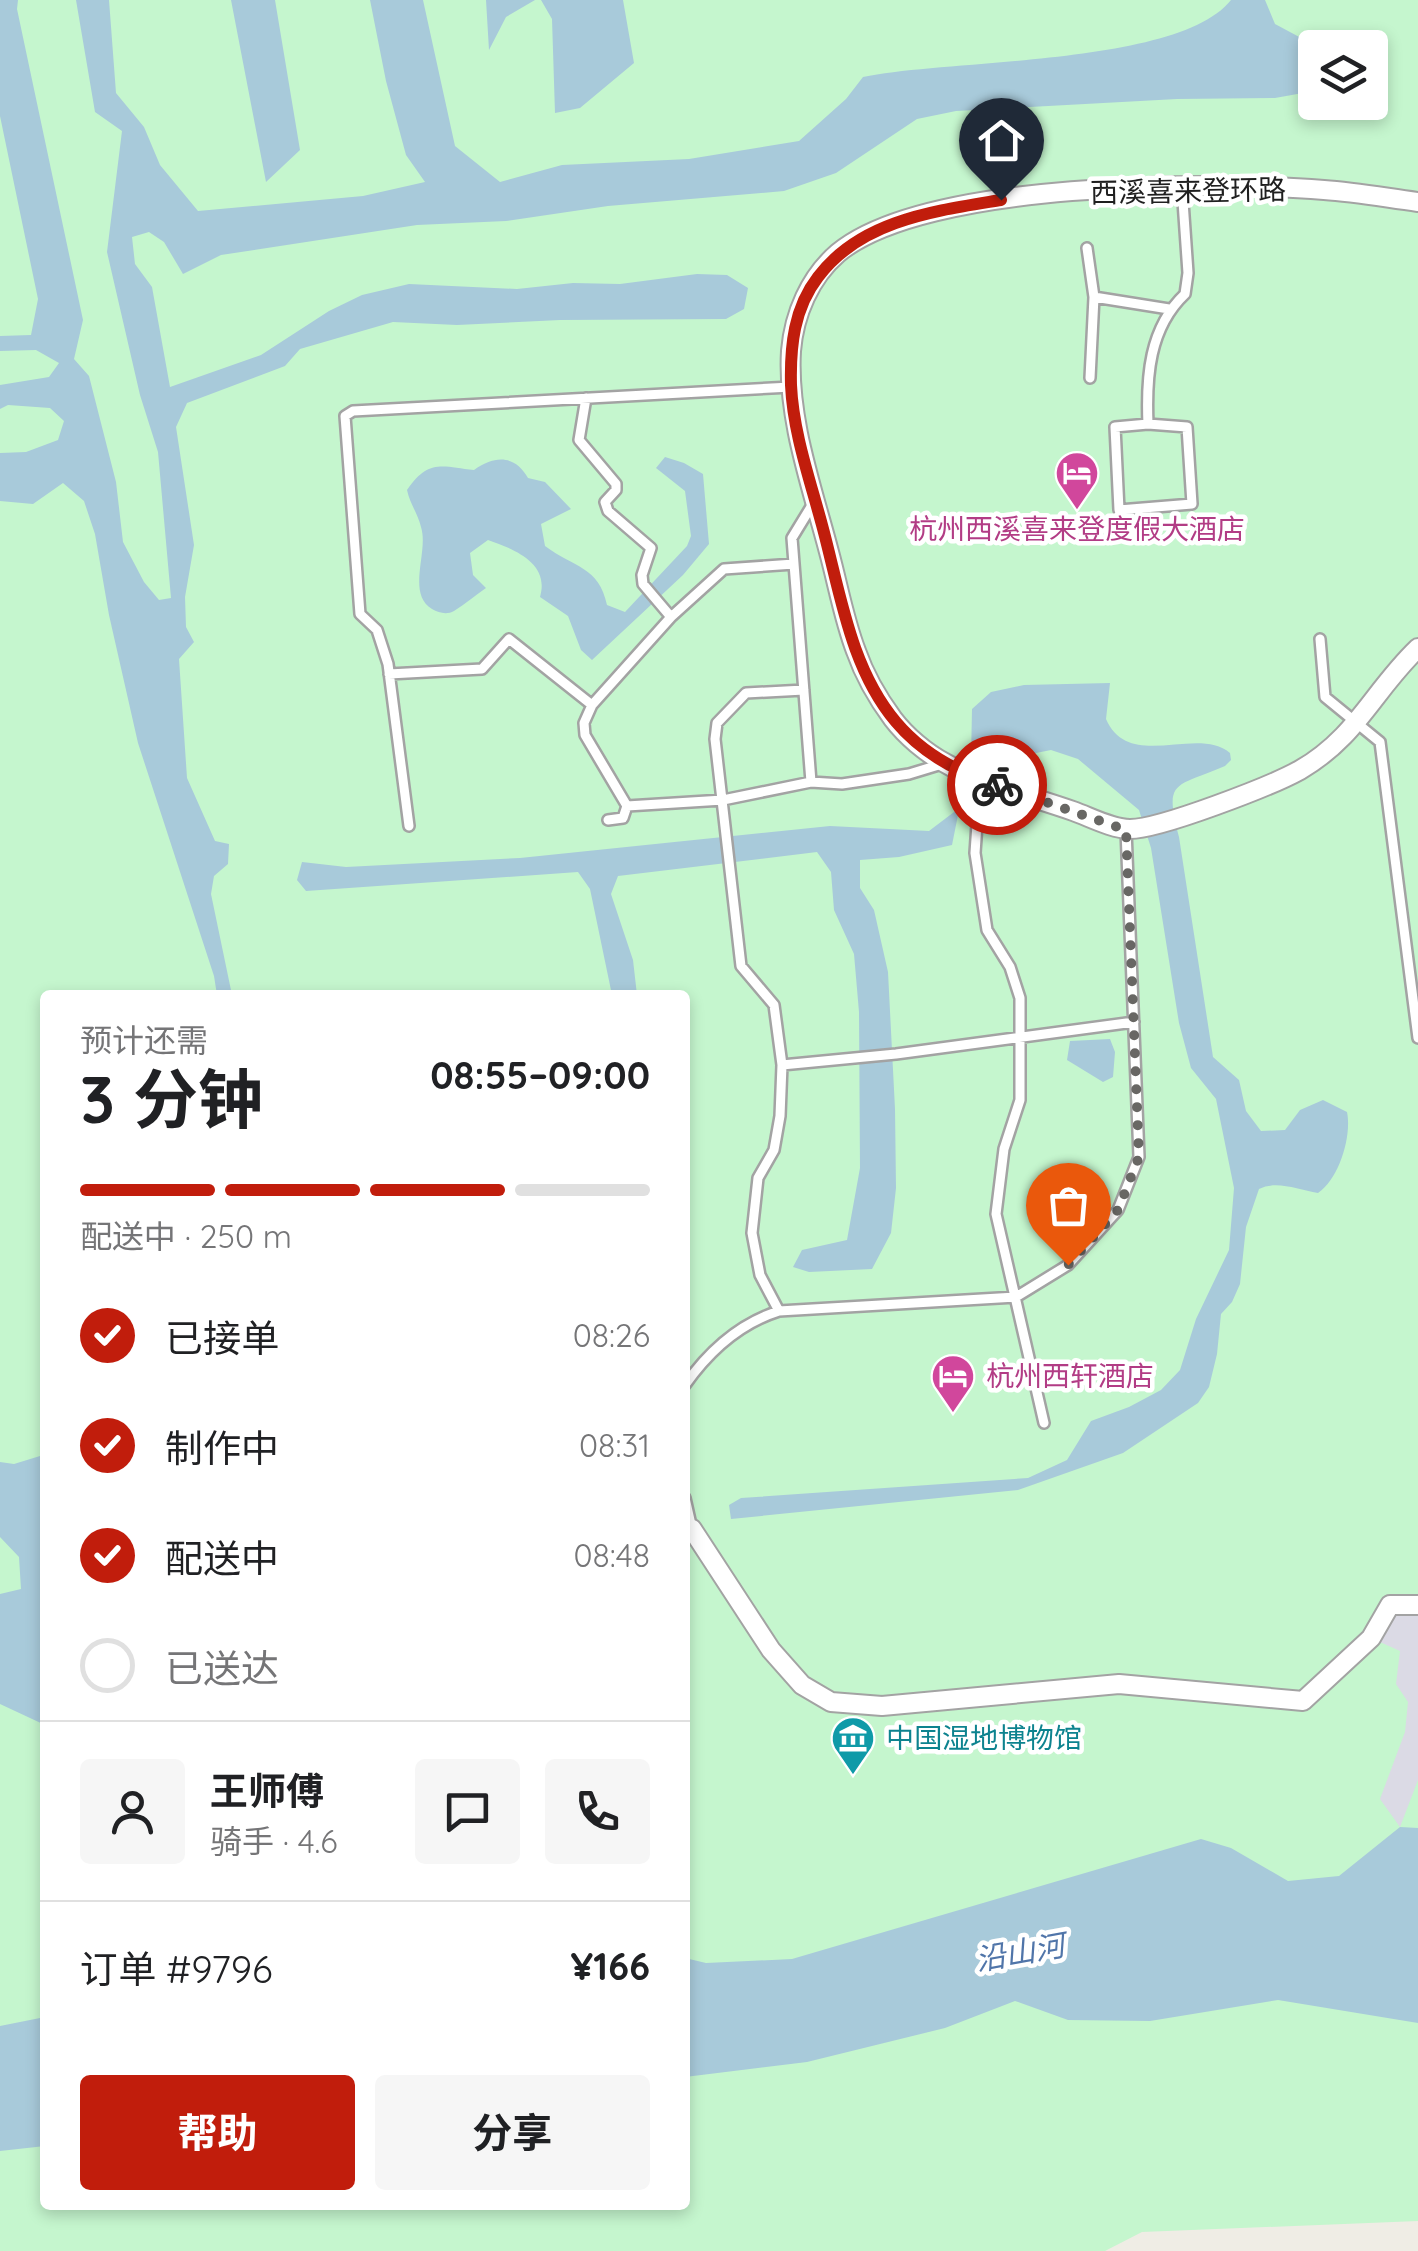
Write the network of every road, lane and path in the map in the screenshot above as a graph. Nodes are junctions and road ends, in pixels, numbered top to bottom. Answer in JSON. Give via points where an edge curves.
{"nodes":[{"id":1,"x":1182,"y":187,"type":"junction"},
{"id":2,"x":1418,"y":202,"type":"edge"},
{"id":3,"x":1087,"y":248,"type":"dead end"},
{"id":4,"x":1094,"y":297,"type":"junction"},
{"id":5,"x":1169,"y":309,"type":"junction"},
{"id":6,"x":1090,"y":378,"type":"dead end"},
{"id":7,"x":791,"y":387,"type":"junction"},
{"id":8,"x":586,"y":398,"type":"junction"},
{"id":9,"x":1148,"y":424,"type":"junction"},
{"id":10,"x":815,"y":500,"type":"junction"},
{"id":11,"x":794,"y":564,"type":"junction"},
{"id":12,"x":672,"y":618,"type":"junction"},
{"id":13,"x":1320,"y":639,"type":"dead end"},
{"id":14,"x":1418,"y":648,"type":"edge"},
{"id":15,"x":390,"y":674,"type":"junction"},
{"id":16,"x":804,"y":690,"type":"junction"},
{"id":17,"x":592,"y":705,"type":"junction"},
{"id":18,"x":1359,"y":722,"type":"junction"},
{"id":19,"x":945,"y":764,"type":"junction"},
{"id":20,"x":811,"y":782,"type":"junction"},
{"id":21,"x":723,"y":800,"type":"junction"},
{"id":22,"x":627,"y":806,"type":"junction"},
{"id":23,"x":608,"y":820,"type":"dead end"},
{"id":24,"x":978,"y":824,"type":"dead end"},
{"id":25,"x":409,"y":826,"type":"dead end"},
{"id":26,"x":1132,"y":829,"type":"junction"},
{"id":27,"x":1134,"y":1022,"type":"junction"},
{"id":28,"x":1019,"y":1038,"type":"junction"},
{"id":29,"x":1418,"y":1038,"type":"edge"},
{"id":30,"x":782,"y":1065,"type":"junction"},
{"id":31,"x":1016,"y":1297,"type":"junction"},
{"id":32,"x":779,"y":1312,"type":"junction"},
{"id":33,"x":690,"y":1378,"type":"edge"},
{"id":34,"x":1044,"y":1424,"type":"dead end"},
{"id":35,"x":690,"y":1533,"type":"edge"},
{"id":36,"x":1418,"y":1605,"type":"edge"}],
"edges":[{"from":1,"to":2,"type":"street","name":"西溪喜来登环路","via":[[1327,190]]},
{"from":1,"to":5,"type":"lane","via":[[1186,294]]},
{"from":1,"to":7,"type":"street","name":"西溪喜来登环路","via":[[1001,200],[893,222],[837,254],[816,279],[799,307]]},
{"from":3,"to":4,"type":"lane"},
{"from":4,"to":5,"type":"lane"},
{"from":4,"to":6,"type":"lane"},
{"from":5,"to":9,"type":"lane","via":[[1150,360]]},
{"from":7,"to":8,"type":"lane"},
{"from":7,"to":10,"type":"street","name":"西溪喜来登环路"},
{"from":8,"to":12,"type":"lane","via":[[579,440],[616,484],[605,502],[608,511],[651,548],[643,584]]},
{"from":8,"to":15,"type":"lane","via":[[345,416],[360,614],[376,630]]},
{"from":9,"to":9,"type":"lane","via":[[1115,427],[1118,510],[1192,504],[1187,427]]},
{"from":10,"to":11,"type":"lane","via":[[792,538]]},
{"from":10,"to":19,"type":"street","name":"西溪喜来登环路","via":[[856,652],[894,721]]},
{"from":11,"to":12,"type":"lane","via":[[724,569]]},
{"from":11,"to":16,"type":"lane"},
{"from":12,"to":17,"type":"lane"},
{"from":13,"to":18,"type":"lane","via":[[1325,697]]},
{"from":14,"to":18,"type":"street"},
{"from":15,"to":17,"type":"lane","via":[[482,669],[509,639]]},
{"from":15,"to":25,"type":"lane"},
{"from":16,"to":20,"type":"lane"},
{"from":16,"to":21,"type":"lane","via":[[746,693],[717,724]]},
{"from":17,"to":22,"type":"lane","via":[[585,736]]},
{"from":18,"to":26,"type":"street","via":[[1300,770]]},
{"from":18,"to":29,"type":"lane","via":[[1380,742]]},
{"from":19,"to":20,"type":"lane","via":[[842,784]]},
{"from":19,"to":26,"type":"street","name":"西溪喜来登环路"},
{"from":20,"to":21,"type":"lane"},
{"from":21,"to":22,"type":"lane"},
{"from":21,"to":30,"type":"lane","via":[[740,966],[774,1005]]},
{"from":22,"to":23,"type":"lane","via":[[623,818]]},
{"from":24,"to":28,"type":"lane","via":[[975,853],[987,930],[1020,998]]},
{"from":26,"to":27,"type":"lane"},
{"from":27,"to":28,"type":"lane"},
{"from":27,"to":31,"type":"lane","via":[[1139,1157],[1118,1210],[1068,1265]]},
{"from":28,"to":30,"type":"lane"},
{"from":28,"to":31,"type":"lane","via":[[1020,1100],[1004,1149],[996,1214]]},
{"from":30,"to":32,"type":"lane","via":[[774,1150],[758,1178],[752,1233],[760,1274]]},
{"from":31,"to":32,"type":"lane"},
{"from":31,"to":34,"type":"lane"},
{"from":32,"to":33,"type":"lane","via":[[729,1337]]},
{"from":35,"to":36,"type":"street","via":[[772,1650],[802,1685],[832,1702],[882,1706],[1118,1684],[1303,1701],[1371,1638],[1390,1605]]}]}
